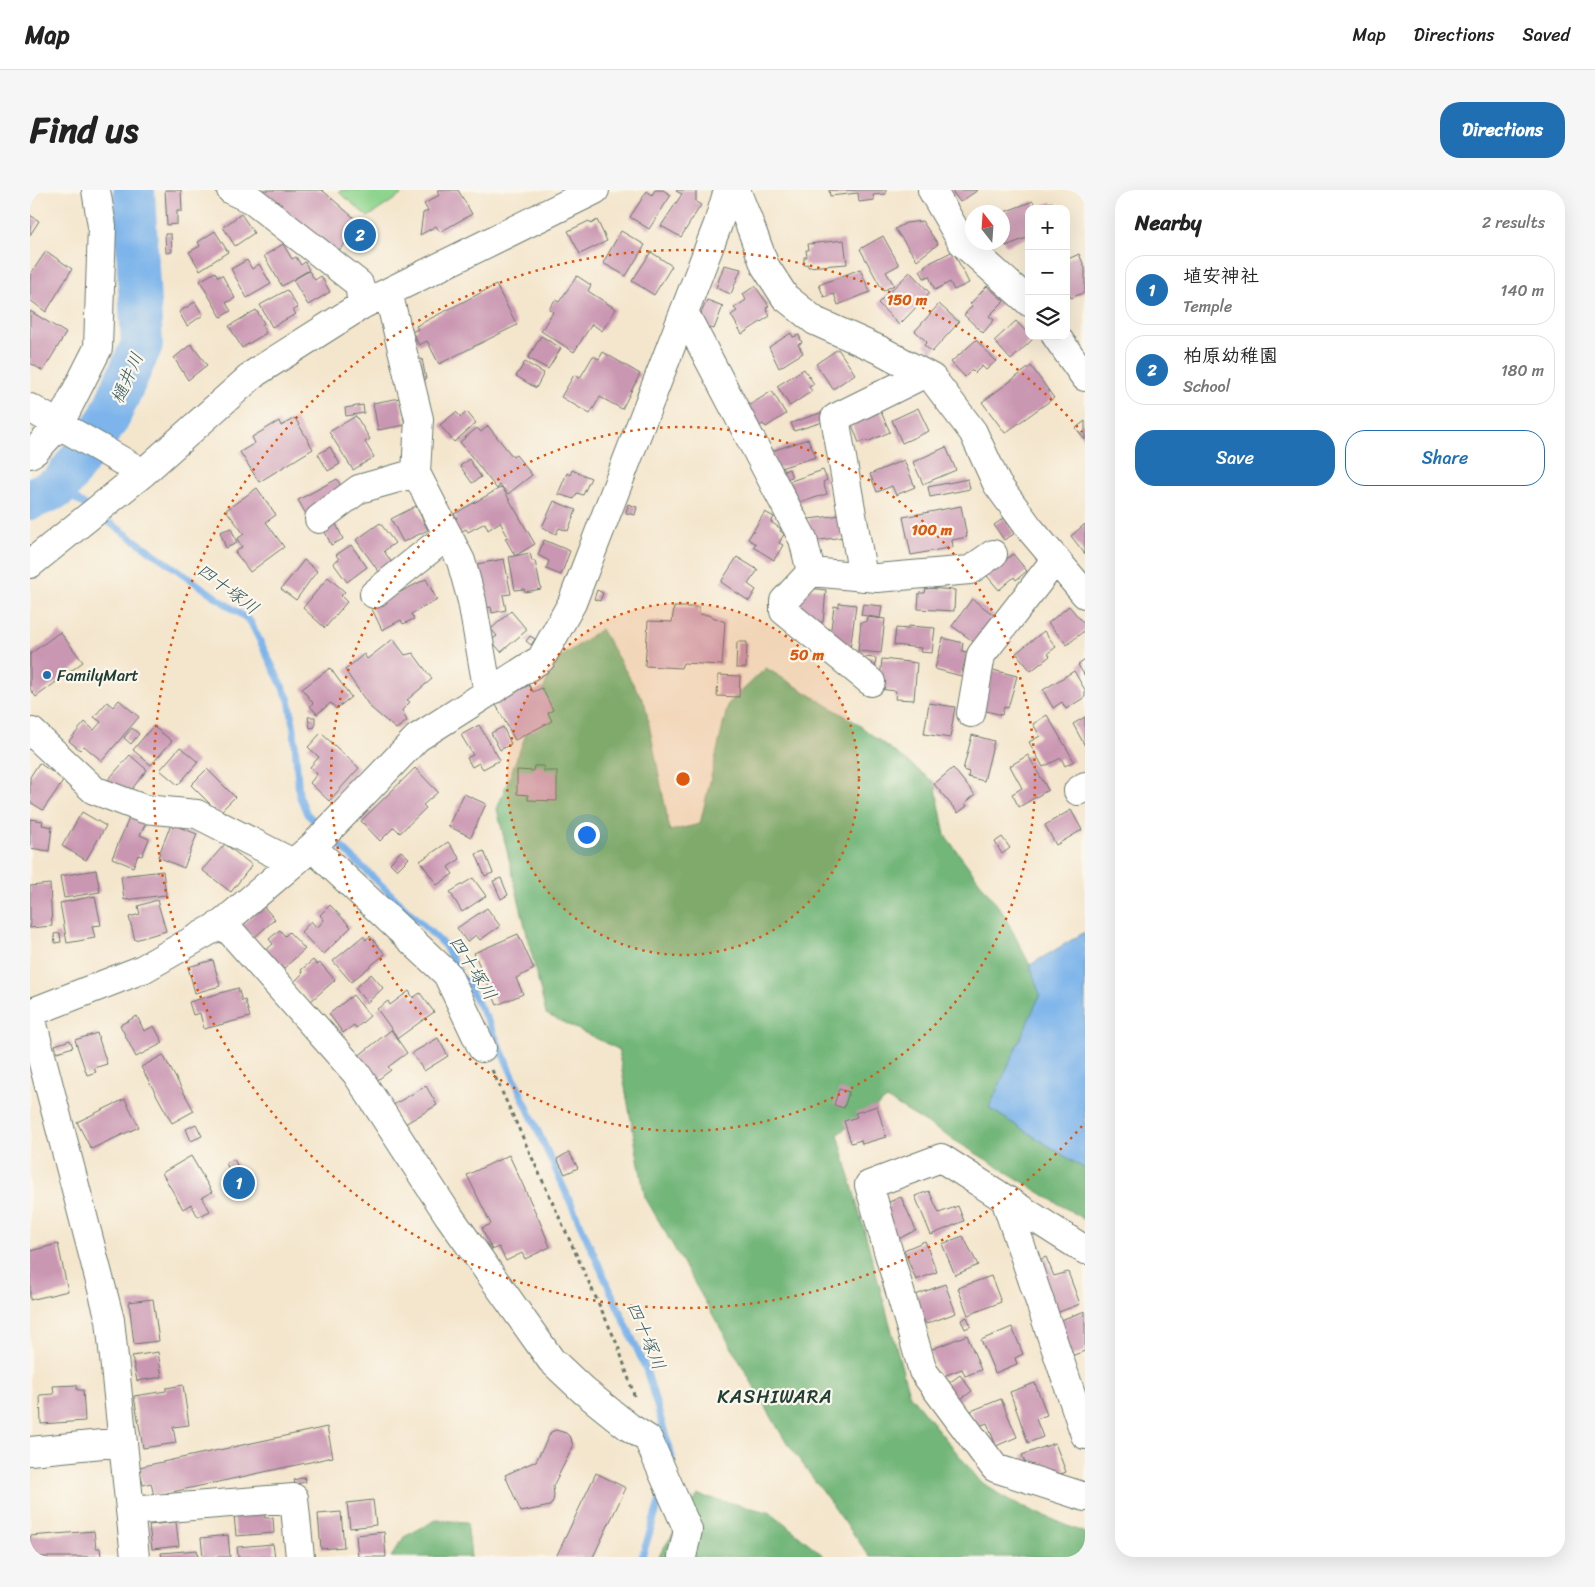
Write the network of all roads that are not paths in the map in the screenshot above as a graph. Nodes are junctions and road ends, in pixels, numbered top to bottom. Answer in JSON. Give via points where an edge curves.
{"nodes":[{"id":1,"x":96,"y":190,"type":"edge"},
{"id":2,"x":231,"y":190,"type":"edge"},
{"id":3,"x":595,"y":190,"type":"edge"},
{"id":4,"x":728,"y":190,"type":"edge"},
{"id":5,"x":736,"y":190,"type":"edge"},
{"id":6,"x":932,"y":190,"type":"edge"},
{"id":7,"x":388,"y":292,"type":"junction"},
{"id":8,"x":1025,"y":298,"type":"edge"},
{"id":9,"x":362,"y":304,"type":"junction"},
{"id":10,"x":684,"y":312,"type":"junction"},
{"id":11,"x":1059,"y":340,"type":"edge"},
{"id":12,"x":924,"y":374,"type":"junction"},
{"id":13,"x":1085,"y":377,"type":"edge"},
{"id":14,"x":30,"y":408,"type":"edge"},
{"id":15,"x":66,"y":428,"type":"junction"},
{"id":16,"x":30,"y":454,"type":"edge"},
{"id":17,"x":133,"y":467,"type":"junction"},
{"id":18,"x":416,"y":473,"type":"junction"},
{"id":19,"x":319,"y":519,"type":"dead end"},
{"id":20,"x":448,"y":535,"type":"junction"},
{"id":21,"x":993,"y":554,"type":"dead end"},
{"id":22,"x":1056,"y":559,"type":"junction"},
{"id":23,"x":30,"y":564,"type":"edge"},
{"id":24,"x":811,"y":572,"type":"junction"},
{"id":25,"x":863,"y":577,"type":"junction"},
{"id":26,"x":374,"y":594,"type":"dead end"},
{"id":27,"x":1085,"y":594,"type":"edge"},
{"id":28,"x":871,"y":682,"type":"dead end"},
{"id":29,"x":488,"y":693,"type":"junction"},
{"id":30,"x":971,"y":714,"type":"dead end"},
{"id":31,"x":30,"y":732,"type":"edge"},
{"id":32,"x":303,"y":856,"type":"junction"},
{"id":33,"x":223,"y":923,"type":"junction"},
{"id":34,"x":30,"y":1013,"type":"edge"},
{"id":35,"x":482,"y":1048,"type":"road end"},
{"id":36,"x":1005,"y":1199,"type":"junction"},
{"id":37,"x":1085,"y":1250,"type":"edge"},
{"id":38,"x":1085,"y":1435,"type":"edge"},
{"id":39,"x":123,"y":1442,"type":"junction"},
{"id":40,"x":30,"y":1451,"type":"edge"},
{"id":41,"x":1085,"y":1498,"type":"edge"},
{"id":42,"x":130,"y":1511,"type":"junction"},
{"id":43,"x":135,"y":1557,"type":"edge"},
{"id":44,"x":300,"y":1557,"type":"edge"},
{"id":45,"x":682,"y":1557,"type":"edge"}],
"edges":[{"from":1,"to":15,"type":"street","via":[[102,226],[98,348]]},
{"from":2,"to":9,"type":"street","via":[[252,200],[359,284]]},
{"from":3,"to":7,"type":"street"},
{"from":4,"to":10,"type":"street"},
{"from":5,"to":12,"type":"street","via":[[765,266],[785,297],[815,321]]},
{"from":6,"to":8,"type":"street","via":[[962,242]]},
{"from":7,"to":9,"type":"street"},
{"from":7,"to":18,"type":"street","via":[[419,419]]},
{"from":9,"to":17,"type":"street","via":[[255,373]]},
{"from":10,"to":24,"type":"street","via":[[803,538]]},
{"from":10,"to":29,"type":"street","via":[[572,603],[541,659]]},
{"from":11,"to":13,"type":"street"},
{"from":12,"to":22,"type":"street","via":[[932,378],[973,432],[997,484]]},
{"from":12,"to":25,"type":"street","via":[[835,418]]},
{"from":14,"to":15,"type":"street"},
{"from":15,"to":16,"type":"street"},
{"from":15,"to":17,"type":"street"},
{"from":17,"to":23,"type":"street"},
{"from":18,"to":19,"type":"street","via":[[359,490]]},
{"from":18,"to":20,"type":"street"},
{"from":20,"to":26,"type":"street"},
{"from":20,"to":29,"type":"street","via":[[461,561],[472,601]]},
{"from":21,"to":25,"type":"street","via":[[970,570]]},
{"from":22,"to":27,"type":"street"},
{"from":22,"to":30,"type":"street","via":[[981,655]]},
{"from":24,"to":25,"type":"street"},
{"from":24,"to":28,"type":"street","via":[[784,601],[784,611]]},
{"from":29,"to":32,"type":"street","via":[[417,738]]},
{"from":31,"to":32,"type":"street","via":[[94,790],[144,809],[197,814]]},
{"from":32,"to":33,"type":"street"},
{"from":32,"to":35,"type":"street","via":[[447,974]]},
{"from":33,"to":34,"type":"street","via":[[143,970]]},
{"from":33,"to":45,"type":"street","via":[[356,1073],[449,1216],[551,1360],[584,1392],[648,1439],[688,1530]]},
{"from":34,"to":39,"type":"street","via":[[110,1320]]},
{"from":36,"to":37,"type":"street"},
{"from":36,"to":38,"type":"street"},
{"from":36,"to":41,"type":"street","via":[[941,1158],[869,1184],[923,1371],[995,1468]]},
{"from":39,"to":40,"type":"street"},
{"from":39,"to":42,"type":"street"},
{"from":42,"to":43,"type":"street"},
{"from":42,"to":44,"type":"street","via":[[294,1498]]}]}
